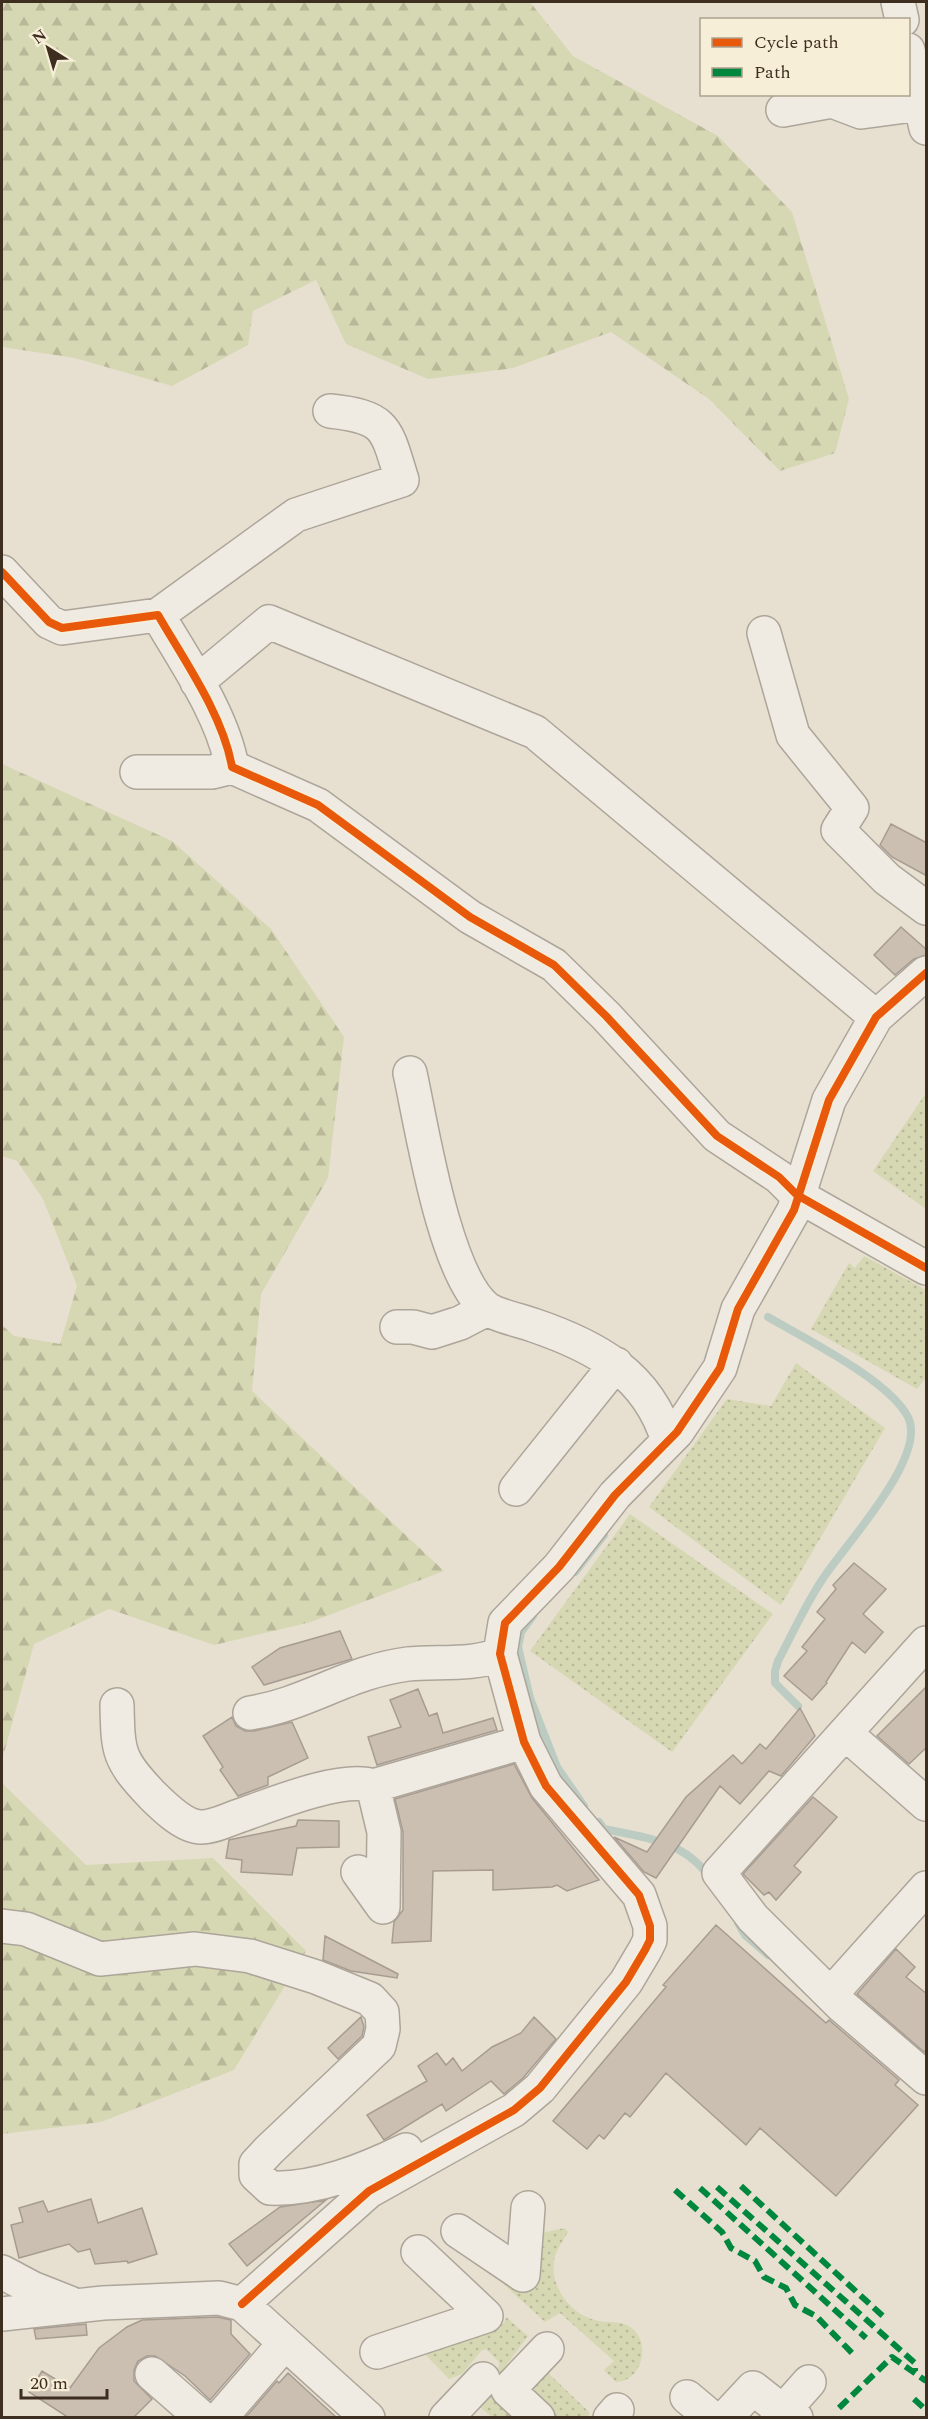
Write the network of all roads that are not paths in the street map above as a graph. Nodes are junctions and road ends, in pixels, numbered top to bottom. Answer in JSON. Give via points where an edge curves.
{"nodes":[{"id":1,"x":898,"y":2,"type":"edge"},
{"id":2,"x":902,"y":18,"type":"edge"},
{"id":3,"x":910,"y":54,"type":"edge"},
{"id":4,"x":783,"y":110,"type":"dead end"},
{"id":5,"x":924,"y":116,"type":"edge"},
{"id":6,"x":330,"y":411,"type":"dead end"},
{"id":7,"x":2,"y":572,"type":"edge"},
{"id":8,"x":158,"y":615,"type":"junction"},
{"id":9,"x":764,"y":633,"type":"dead end"},
{"id":10,"x":197,"y":682,"type":"junction"},
{"id":11,"x":232,"y":767,"type":"junction"},
{"id":12,"x":137,"y":772,"type":"dead end"},
{"id":13,"x":927,"y":908,"type":"edge"},
{"id":14,"x":927,"y":973,"type":"edge"},
{"id":15,"x":876,"y":1017,"type":"junction"},
{"id":16,"x":410,"y":1073,"type":"dead end"},
{"id":17,"x":796,"y":1195,"type":"junction"},
{"id":18,"x":927,"y":1268,"type":"edge"},
{"id":19,"x":487,"y":1309,"type":"junction"},
{"id":20,"x":397,"y":1328,"type":"dead end"},
{"id":21,"x":616,"y":1364,"type":"junction"},
{"id":22,"x":668,"y":1441,"type":"junction"},
{"id":23,"x":516,"y":1489,"type":"dead end"},
{"id":24,"x":927,"y":1643,"type":"edge"},
{"id":25,"x":500,"y":1654,"type":"junction"},
{"id":26,"x":117,"y":1705,"type":"dead end"},
{"id":27,"x":250,"y":1713,"type":"dead end"},
{"id":28,"x":846,"y":1733,"type":"junction"},
{"id":29,"x":524,"y":1742,"type":"junction"},
{"id":30,"x":373,"y":1786,"type":"junction"},
{"id":31,"x":927,"y":1804,"type":"edge"},
{"id":32,"x":358,"y":1872,"type":"dead end"},
{"id":33,"x":927,"y":1888,"type":"edge"},
{"id":34,"x":2,"y":1926,"type":"edge"},
{"id":35,"x":831,"y":1994,"type":"junction"},
{"id":36,"x":927,"y":2078,"type":"edge"},
{"id":37,"x":484,"y":2126,"type":"junction"},
{"id":38,"x":528,"y":2208,"type":"dead end"},
{"id":39,"x":458,"y":2231,"type":"dead end"},
{"id":40,"x":418,"y":2252,"type":"dead end"},
{"id":41,"x":2,"y":2272,"type":"edge"},
{"id":42,"x":242,"y":2304,"type":"junction"},
{"id":43,"x":75,"y":2305,"type":"junction"},
{"id":44,"x":2,"y":2314,"type":"edge"},
{"id":45,"x":285,"y":2343,"type":"junction"},
{"id":46,"x":548,"y":2349,"type":"dead end"},
{"id":47,"x":377,"y":2352,"type":"dead end"},
{"id":48,"x":152,"y":2374,"type":"dead end"},
{"id":49,"x":483,"y":2379,"type":"dead end"},
{"id":50,"x":809,"y":2382,"type":"dead end"},
{"id":51,"x":687,"y":2397,"type":"dead end"},
{"id":52,"x":785,"y":2415,"type":"edge"},
{"id":53,"x":202,"y":2418,"type":"edge"},
{"id":54,"x":220,"y":2418,"type":"edge"},
{"id":55,"x":368,"y":2418,"type":"edge"},
{"id":56,"x":446,"y":2418,"type":"edge"},
{"id":57,"x":538,"y":2418,"type":"edge"},
{"id":58,"x":712,"y":2418,"type":"edge"},
{"id":59,"x":725,"y":2418,"type":"edge"}],
"edges":[{"from":1,"to":2,"type":"street"},
{"from":3,"to":5,"type":"street"},
{"from":4,"to":5,"type":"street","via":[[832,101],[861,112]]},
{"from":6,"to":8,"type":"street","via":[[350,413],[387,431],[402,480],[296,515]]},
{"from":7,"to":8,"type":"street","via":[[49,622],[62,628]]},
{"from":8,"to":10,"type":"street"},
{"from":9,"to":13,"type":"street","via":[[793,735],[852,808],[838,830],[887,879]]},
{"from":10,"to":11,"type":"street","via":[[229,750]]},
{"from":10,"to":15,"type":"street","via":[[269,622],[535,732]]},
{"from":11,"to":12,"type":"street","via":[[212,772]]},
{"from":11,"to":17,"type":"street","via":[[318,805],[470,917],[554,965],[717,1136],[779,1177]]},
{"from":14,"to":15,"type":"street"},
{"from":15,"to":17,"type":"street","via":[[829,1100]]},
{"from":16,"to":19,"type":"street","via":[[459,1270]]},
{"from":17,"to":18,"type":"street"},
{"from":17,"to":22,"type":"street","via":[[794,1210],[738,1309],[720,1368]]},
{"from":19,"to":20,"type":"street","via":[[432,1332]]},
{"from":19,"to":21,"type":"street","via":[[590,1347]]},
{"from":21,"to":22,"type":"street","via":[[644,1393]]},
{"from":21,"to":23,"type":"street"},
{"from":22,"to":25,"type":"street","via":[[615,1495],[559,1567],[505,1623]]},
{"from":24,"to":28,"type":"street"},
{"from":25,"to":27,"type":"street","via":[[487,1660],[383,1669],[332,1684],[280,1708]]},
{"from":25,"to":29,"type":"street"},
{"from":26,"to":30,"type":"street","via":[[117,1748],[124,1761],[157,1800],[199,1827],[316,1790],[358,1783]]},
{"from":28,"to":31,"type":"street"},
{"from":28,"to":35,"type":"street","via":[[719,1873],[753,1918]]},
{"from":29,"to":30,"type":"street"},
{"from":29,"to":37,"type":"street","via":[[546,1786],[636,1890],[645,1907],[650,1940],[626,1982],[540,2088],[514,2110]]},
{"from":30,"to":32,"type":"street","via":[[384,1832],[383,1907]]},
{"from":33,"to":35,"type":"street"},
{"from":34,"to":37,"type":"street","via":[[26,1929],[100,1959],[195,1949],[250,1956],[316,1977],[370,2000],[382,2012],[379,2046],[256,2164],[256,2175],[270,2188],[297,2189],[380,2163],[474,2119]]},
{"from":35,"to":36,"type":"street"},
{"from":37,"to":42,"type":"street","via":[[369,2191]]},
{"from":38,"to":39,"type":"street","via":[[523,2275]]},
{"from":40,"to":47,"type":"street","via":[[486,2316]]},
{"from":41,"to":43,"type":"street"},
{"from":42,"to":43,"type":"street","via":[[219,2298]]},
{"from":42,"to":45,"type":"street"},
{"from":43,"to":44,"type":"street"},
{"from":45,"to":54,"type":"street"},
{"from":45,"to":55,"type":"street"},
{"from":46,"to":57,"type":"street","via":[[508,2390]]},
{"from":48,"to":53,"type":"street"},
{"from":49,"to":56,"type":"street"},
{"from":50,"to":52,"type":"street"},
{"from":51,"to":58,"type":"street"},
{"from":52,"to":59,"type":"street","via":[[753,2388]]}]}
